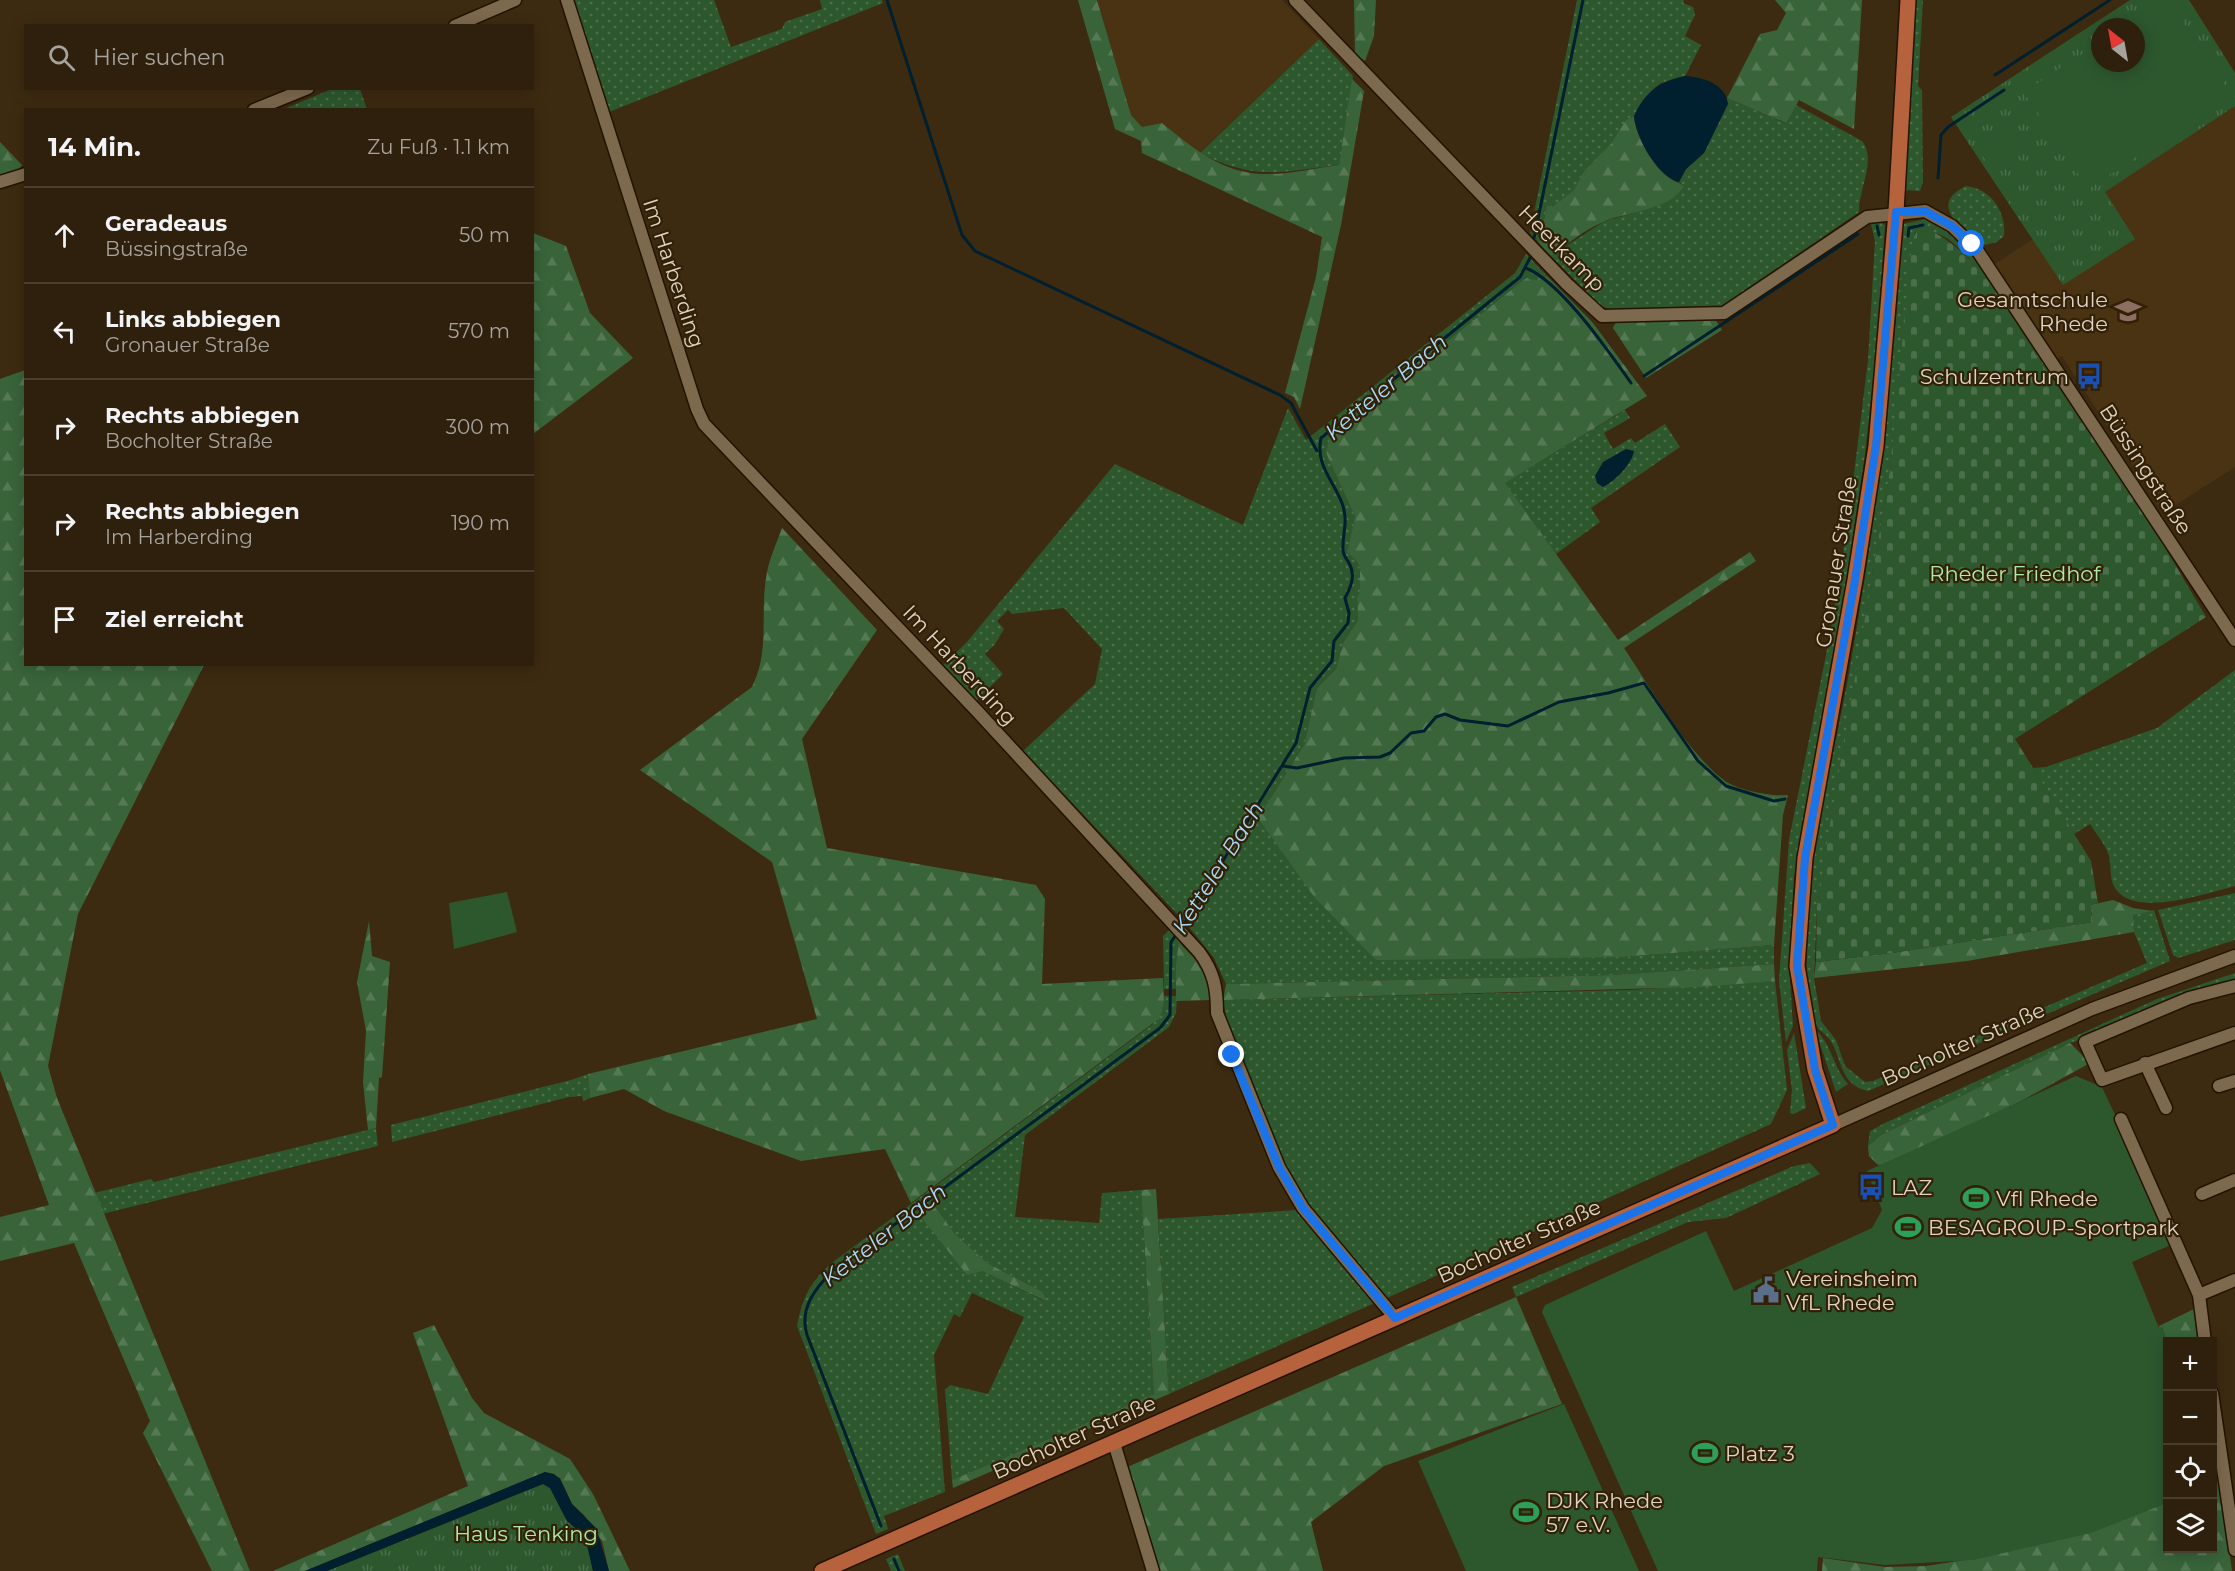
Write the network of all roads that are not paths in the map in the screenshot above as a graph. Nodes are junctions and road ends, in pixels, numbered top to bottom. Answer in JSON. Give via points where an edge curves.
{"nodes":[{"id":1,"x":514,"y":0,"type":"edge"},
{"id":2,"x":567,"y":0,"type":"edge"},
{"id":3,"x":1295,"y":0,"type":"edge"},
{"id":4,"x":1908,"y":0,"type":"edge"},
{"id":5,"x":460,"y":24,"type":"edge"},
{"id":6,"x":303,"y":90,"type":"edge"},
{"id":7,"x":259,"y":108,"type":"edge"},
{"id":8,"x":24,"y":175,"type":"edge"},
{"id":9,"x":0,"y":182,"type":"edge"},
{"id":10,"x":1896,"y":212,"type":"junction"},
{"id":11,"x":2235,"y":640,"type":"edge"},
{"id":12,"x":2235,"y":956,"type":"edge"},
{"id":13,"x":2235,"y":986,"type":"edge"},
{"id":14,"x":2235,"y":1033,"type":"edge"},
{"id":15,"x":2145,"y":1063,"type":"junction"},
{"id":16,"x":2235,"y":1081,"type":"edge"},
{"id":17,"x":2219,"y":1086,"type":"dead end"},
{"id":18,"x":2166,"y":1108,"type":"dead end"},
{"id":19,"x":2121,"y":1119,"type":"dead end"},
{"id":20,"x":1833,"y":1125,"type":"junction"},
{"id":21,"x":2235,"y":1180,"type":"edge"},
{"id":22,"x":2202,"y":1194,"type":"dead end"},
{"id":23,"x":2235,"y":1280,"type":"edge"},
{"id":24,"x":2199,"y":1296,"type":"junction"},
{"id":25,"x":1395,"y":1318,"type":"junction"},
{"id":26,"x":2204,"y":1337,"type":"edge"},
{"id":27,"x":2217,"y":1420,"type":"edge"},
{"id":28,"x":1114,"y":1443,"type":"junction"},
{"id":29,"x":2232,"y":1502,"type":"edge"},
{"id":30,"x":2235,"y":1550,"type":"edge"},
{"id":31,"x":822,"y":1571,"type":"edge"},
{"id":32,"x":1153,"y":1571,"type":"edge"}],
"edges":[{"from":1,"to":5,"type":"street"},
{"from":2,"to":25,"type":"street","name":"Im Harberding","via":[[704,424],[977,711],[1212,970],[1217,1013],[1279,1167],[1303,1208]]},
{"from":3,"to":10,"type":"street","name":"Heetkamp","via":[[1566,284],[1602,316],[1724,313],[1867,217]]},
{"from":4,"to":10,"type":"main road","name":"Gronauer Straße"},
{"from":6,"to":7,"type":"street"},
{"from":8,"to":9,"type":"street"},
{"from":10,"to":11,"type":"street","name":"Büssingstraße","via":[[1925,211],[1952,226],[1972,244]]},
{"from":10,"to":20,"type":"main road","name":"Gronauer Straße","via":[[1876,446],[1805,858],[1797,966],[1815,1070]]},
{"from":12,"to":20,"type":"street","name":"Bocholter Straße","via":[[2092,1009]]},
{"from":13,"to":15,"type":"street","via":[[2189,998],[2085,1042],[2102,1080]]},
{"from":14,"to":15,"type":"street"},
{"from":15,"to":18,"type":"street"},
{"from":16,"to":17,"type":"street"},
{"from":19,"to":24,"type":"street"},
{"from":20,"to":25,"type":"main road","name":"Bocholter Straße"},
{"from":21,"to":22,"type":"street"},
{"from":23,"to":24,"type":"street"},
{"from":24,"to":26,"type":"street"},
{"from":25,"to":28,"type":"main road","name":"Bocholter Straße"},
{"from":27,"to":29,"type":"street"},
{"from":28,"to":31,"type":"main road","name":"Bocholter Straße"},
{"from":28,"to":32,"type":"street"},
{"from":29,"to":30,"type":"street"}]}
